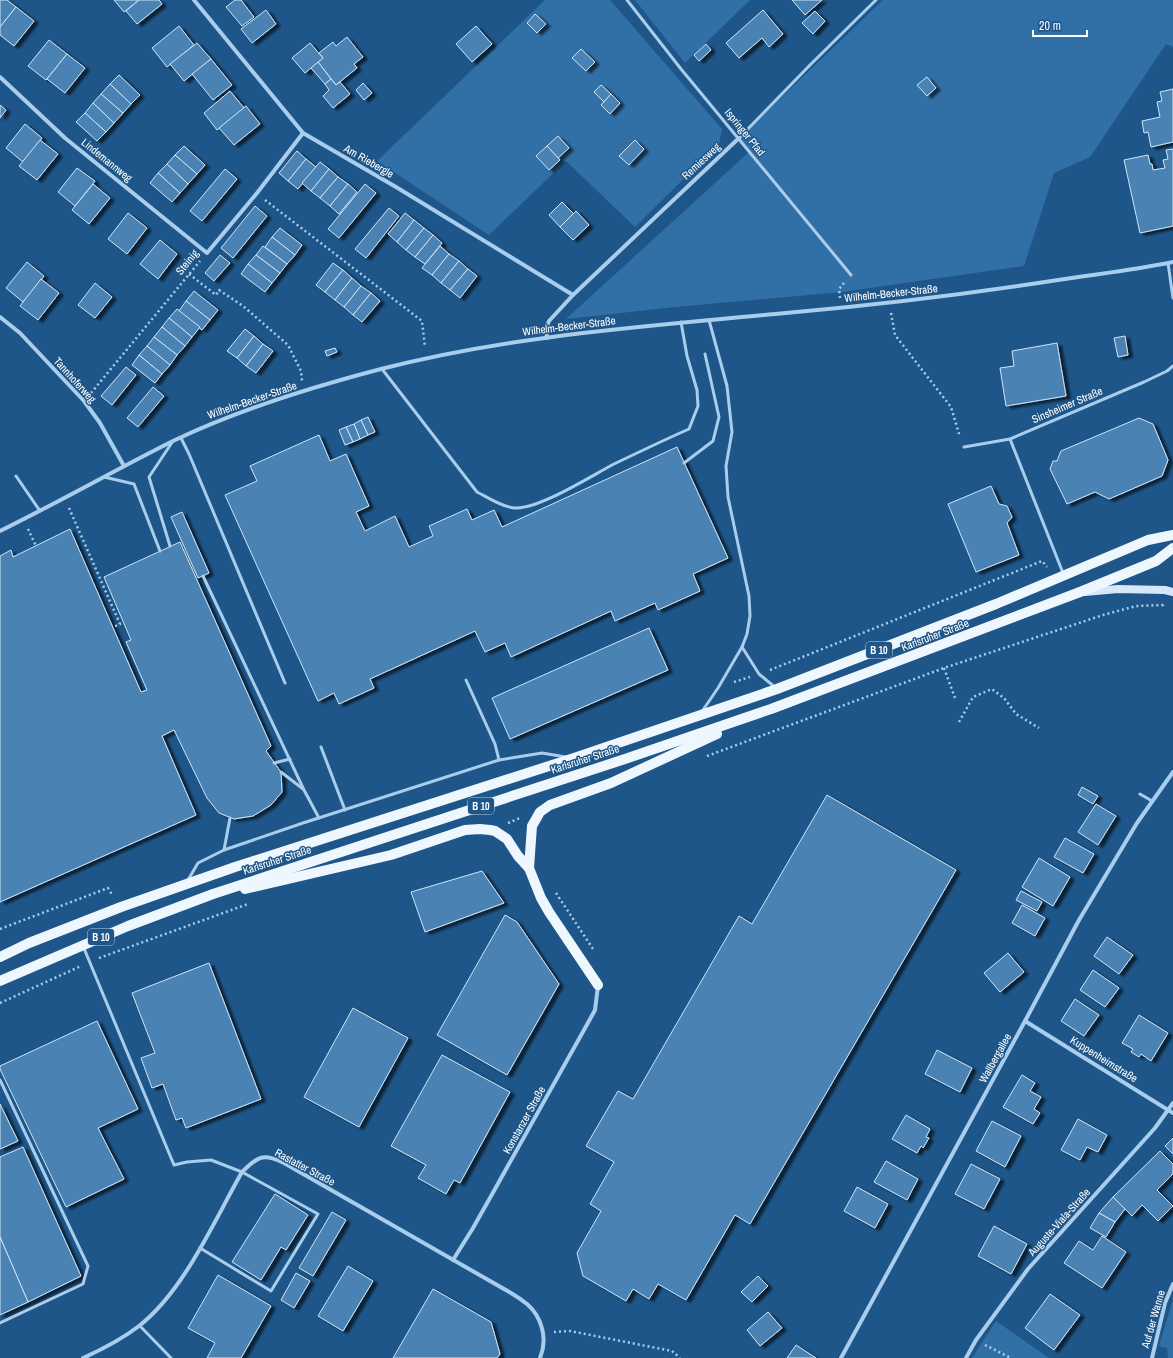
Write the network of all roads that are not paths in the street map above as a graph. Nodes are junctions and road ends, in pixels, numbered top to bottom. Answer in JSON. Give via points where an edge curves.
{"nodes":[{"id":1,"x":194,"y":0,"type":"edge"},
{"id":2,"x":627,"y":0,"type":"edge"},
{"id":3,"x":876,"y":0,"type":"edge"},
{"id":4,"x":0,"y":77,"type":"edge"},
{"id":5,"x":303,"y":133,"type":"junction"},
{"id":6,"x":738,"y":138,"type":"junction"},
{"id":7,"x":207,"y":253,"type":"joint"},
{"id":8,"x":1173,"y":262,"type":"edge"},
{"id":9,"x":1168,"y":263,"type":"junction"},
{"id":10,"x":851,"y":275,"type":"dead end"},
{"id":11,"x":573,"y":295,"type":"junction"},
{"id":12,"x":1173,"y":298,"type":"edge"},
{"id":13,"x":0,"y":317,"type":"edge"},
{"id":14,"x":709,"y":320,"type":"junction"},
{"id":15,"x":681,"y":322,"type":"junction"},
{"id":16,"x":547,"y":338,"type":"junction"},
{"id":17,"x":705,"y":354,"type":"dead end"},
{"id":18,"x":1173,"y":366,"type":"edge"},
{"id":19,"x":382,"y":369,"type":"junction"},
{"id":20,"x":181,"y":438,"type":"junction"},
{"id":21,"x":1010,"y":440,"type":"junction"},
{"id":22,"x":174,"y":441,"type":"junction"},
{"id":23,"x":964,"y":447,"type":"road end"},
{"id":24,"x":684,"y":463,"type":"dead end"},
{"id":25,"x":124,"y":466,"type":"junction"},
{"id":26,"x":16,"y":476,"type":"dead end"},
{"id":27,"x":104,"y":477,"type":"junction"},
{"id":28,"x":40,"y":511,"type":"junction"},
{"id":29,"x":0,"y":531,"type":"edge"},
{"id":30,"x":1173,"y":535,"type":"edge"},
{"id":31,"x":170,"y":546,"type":"dead end"},
{"id":32,"x":1173,"y":548,"type":"edge"},
{"id":33,"x":160,"y":551,"type":"dead end"},
{"id":34,"x":203,"y":576,"type":"dead end"},
{"id":35,"x":1060,"y":576,"type":"junction"},
{"id":36,"x":1080,"y":592,"type":"junction"},
{"id":37,"x":1173,"y":592,"type":"edge"},
{"id":38,"x":742,"y":647,"type":"junction"},
{"id":39,"x":466,"y":680,"type":"dead end"},
{"id":40,"x":285,"y":683,"type":"dead end"},
{"id":41,"x":777,"y":689,"type":"junction"},
{"id":42,"x":699,"y":716,"type":"junction"},
{"id":43,"x":749,"y":718,"type":"junction"},
{"id":44,"x":321,"y":747,"type":"dead end"},
{"id":45,"x":574,"y":758,"type":"junction"},
{"id":46,"x":290,"y":759,"type":"junction"},
{"id":47,"x":499,"y":760,"type":"junction"},
{"id":48,"x":274,"y":763,"type":"dead end"},
{"id":49,"x":281,"y":772,"type":"dead end"},
{"id":50,"x":1173,"y":772,"type":"edge"},
{"id":51,"x":304,"y":790,"type":"junction"},
{"id":52,"x":1140,"y":794,"type":"dead end"},
{"id":53,"x":1152,"y":801,"type":"junction"},
{"id":54,"x":345,"y":810,"type":"junction"},
{"id":55,"x":230,"y":818,"type":"dead end"},
{"id":56,"x":319,"y":818,"type":"junction"},
{"id":57,"x":224,"y":850,"type":"junction"},
{"id":58,"x":529,"y":868,"type":"junction"},
{"id":59,"x":186,"y":884,"type":"junction"},
{"id":60,"x":213,"y":894,"type":"junction"},
{"id":61,"x":83,"y":945,"type":"junction"},
{"id":62,"x":0,"y":957,"type":"edge"},
{"id":63,"x":0,"y":981,"type":"edge"},
{"id":64,"x":598,"y":985,"type":"joint"},
{"id":65,"x":1025,"y":1021,"type":"junction"},
{"id":66,"x":0,"y":1080,"type":"edge"},
{"id":67,"x":1173,"y":1103,"type":"edge"},
{"id":68,"x":1168,"y":1110,"type":"junction"},
{"id":69,"x":1173,"y":1113,"type":"edge"},
{"id":70,"x":242,"y":1172,"type":"junction"},
{"id":71,"x":200,"y":1248,"type":"junction"},
{"id":72,"x":453,"y":1260,"type":"junction"},
{"id":73,"x":1173,"y":1284,"type":"edge"},
{"id":74,"x":0,"y":1323,"type":"edge"},
{"id":75,"x":140,"y":1326,"type":"junction"},
{"id":76,"x":83,"y":1358,"type":"edge"},
{"id":77,"x":171,"y":1358,"type":"edge"},
{"id":78,"x":540,"y":1358,"type":"edge"},
{"id":79,"x":841,"y":1358,"type":"edge"},
{"id":80,"x":966,"y":1358,"type":"edge"},
{"id":81,"x":1152,"y":1358,"type":"edge"}],
"edges":[{"from":1,"to":5,"type":"street","name":"Am Riebergle"},
{"from":2,"to":6,"type":"lane","name":"Ispringer Pfad"},
{"from":3,"to":6,"type":"lane","name":"Remiesweg"},
{"from":4,"to":7,"type":"street","name":"Lindemannweg","via":[[65,138]]},
{"from":5,"to":7,"type":"street","name":"Steinig"},
{"from":5,"to":11,"type":"street","name":"Am Riebergle"},
{"from":6,"to":10,"type":"lane","name":"Ispringer Pfad"},
{"from":6,"to":11,"type":"street","name":"Remiesweg"},
{"from":8,"to":9,"type":"street","name":"Wilhelm-Becker-Straße"},
{"from":9,"to":12,"type":"lane"},
{"from":9,"to":14,"type":"street","name":"Wilhelm-Becker-Straße","via":[[889,303]]},
{"from":11,"to":16,"type":"street","name":"Remiesweg","via":[[549,321],[546,328]]},
{"from":13,"to":25,"type":"street","name":"Tannhoferweg","via":[[20,333],[84,401],[100,423]]},
{"from":14,"to":15,"type":"street","name":"Wilhelm-Becker-Straße"},
{"from":14,"to":38,"type":"lane","via":[[728,386],[732,432],[726,466],[728,497],[750,616]]},
{"from":15,"to":16,"type":"street","name":"Wilhelm-Becker-Straße"},
{"from":15,"to":19,"type":"lane","via":[[697,390],[698,406],[689,429],[532,506],[513,508],[477,492]]},
{"from":16,"to":19,"type":"street","name":"Wilhelm-Becker-Straße","via":[[477,349]]},
{"from":17,"to":24,"type":"lane","via":[[719,417],[713,441]]},
{"from":18,"to":21,"type":"lane","name":"Sinsheimer Straße","via":[[1144,382]]},
{"from":19,"to":20,"type":"street","name":"Wilhelm-Becker-Straße","via":[[302,392],[233,416]]},
{"from":20,"to":22,"type":"street","name":"Wilhelm-Becker-Straße"},
{"from":20,"to":40,"type":"lane"},
{"from":21,"to":23,"type":"lane","name":"Sinsheimer Straße"},
{"from":21,"to":35,"type":"lane"},
{"from":22,"to":25,"type":"street","name":"Wilhelm-Becker-Straße"},
{"from":22,"to":31,"type":"lane","via":[[149,477]]},
{"from":25,"to":27,"type":"street","name":"Wilhelm-Becker-Straße"},
{"from":26,"to":28,"type":"lane"},
{"from":27,"to":28,"type":"street","name":"Wilhelm-Becker-Straße"},
{"from":27,"to":33,"type":"lane","via":[[134,484]]},
{"from":28,"to":29,"type":"street","name":"Wilhelm-Becker-Straße"},
{"from":30,"to":35,"type":"main road","name":"Karlsruher Straße","number":"B 10","via":[[1148,540]]},
{"from":32,"to":36,"type":"main road","name":"Karlsruher Straße","number":"B 10","via":[[1156,561]]},
{"from":34,"to":46,"type":"lane"},
{"from":35,"to":41,"type":"main road","name":"Karlsruher Straße","number":"B 10"},
{"from":36,"to":37,"type":"main road","via":[[1118,589]]},
{"from":36,"to":43,"type":"main road","name":"Karlsruher Straße","number":"B 10"},
{"from":38,"to":41,"type":"lane","via":[[760,674]]},
{"from":38,"to":42,"type":"lane"},
{"from":39,"to":47,"type":"lane","via":[[495,744]]},
{"from":41,"to":42,"type":"main road","name":"Karlsruher Straße","number":"B 10"},
{"from":42,"to":45,"type":"main road","name":"Karlsruher Straße","number":"B 10"},
{"from":43,"to":58,"type":"main road","via":[[611,783],[550,805],[540,812],[532,826]]},
{"from":43,"to":60,"type":"main road","name":"Karlsruher Straße","number":"B 10"},
{"from":44,"to":54,"type":"lane"},
{"from":45,"to":47,"type":"lane","via":[[542,753]]},
{"from":45,"to":59,"type":"main road","name":"Karlsruher Straße","number":"B 10"},
{"from":46,"to":48,"type":"lane"},
{"from":46,"to":51,"type":"lane"},
{"from":47,"to":54,"type":"lane"},
{"from":49,"to":51,"type":"lane"},
{"from":50,"to":53,"type":"street","name":"Wallbergallee"},
{"from":51,"to":56,"type":"lane"},
{"from":52,"to":53,"type":"lane"},
{"from":53,"to":65,"type":"street","name":"Wallbergallee","via":[[1136,823],[1079,920]]},
{"from":54,"to":56,"type":"lane"},
{"from":55,"to":57,"type":"lane"},
{"from":56,"to":57,"type":"lane"},
{"from":57,"to":59,"type":"lane","via":[[198,863]]},
{"from":58,"to":60,"type":"main road","via":[[507,839],[496,831],[465,830],[390,855],[251,888]]},
{"from":58,"to":64,"type":"main road","via":[[549,912]]},
{"from":59,"to":62,"type":"main road","name":"Karlsruher Straße","number":"B 10","via":[[120,907]]},
{"from":60,"to":61,"type":"main road","name":"Karlsruher Straße","number":"B 10"},
{"from":61,"to":63,"type":"main road","name":"Karlsruher Straße","number":"B 10"},
{"from":61,"to":70,"type":"lane","via":[[174,1165],[211,1160]]},
{"from":64,"to":72,"type":"street","name":"Konstanzer Straße","via":[[595,1010]]},
{"from":65,"to":68,"type":"street","name":"Kuppenheimstraße"},
{"from":65,"to":79,"type":"street","name":"Wallbergallee"},
{"from":66,"to":74,"type":"lane","via":[[88,1266],[83,1284]]},
{"from":67,"to":68,"type":"street","name":"Auguste-Viala-Straße"},
{"from":68,"to":69,"type":"street","name":"Kuppenheimstraße"},
{"from":68,"to":80,"type":"street","name":"Auguste-Viala-Straße","via":[[1156,1128],[1028,1269],[976,1340]]},
{"from":70,"to":71,"type":"street","name":"Rastatter Straße"},
{"from":70,"to":71,"type":"lane","via":[[318,1214],[270,1291]]},
{"from":70,"to":72,"type":"street","name":"Rastatter Straße","via":[[258,1159],[275,1159]]},
{"from":71,"to":75,"type":"street","name":"Rastatter Straße","via":[[169,1296]]},
{"from":72,"to":78,"type":"street","name":"Rastatter Straße","via":[[511,1293],[537,1315],[544,1332]]},
{"from":73,"to":81,"type":"street","name":"Auf der Wanne","via":[[1165,1303]]},
{"from":75,"to":76,"type":"street","name":"Rastatter Straße"},
{"from":75,"to":77,"type":"lane"}]}
